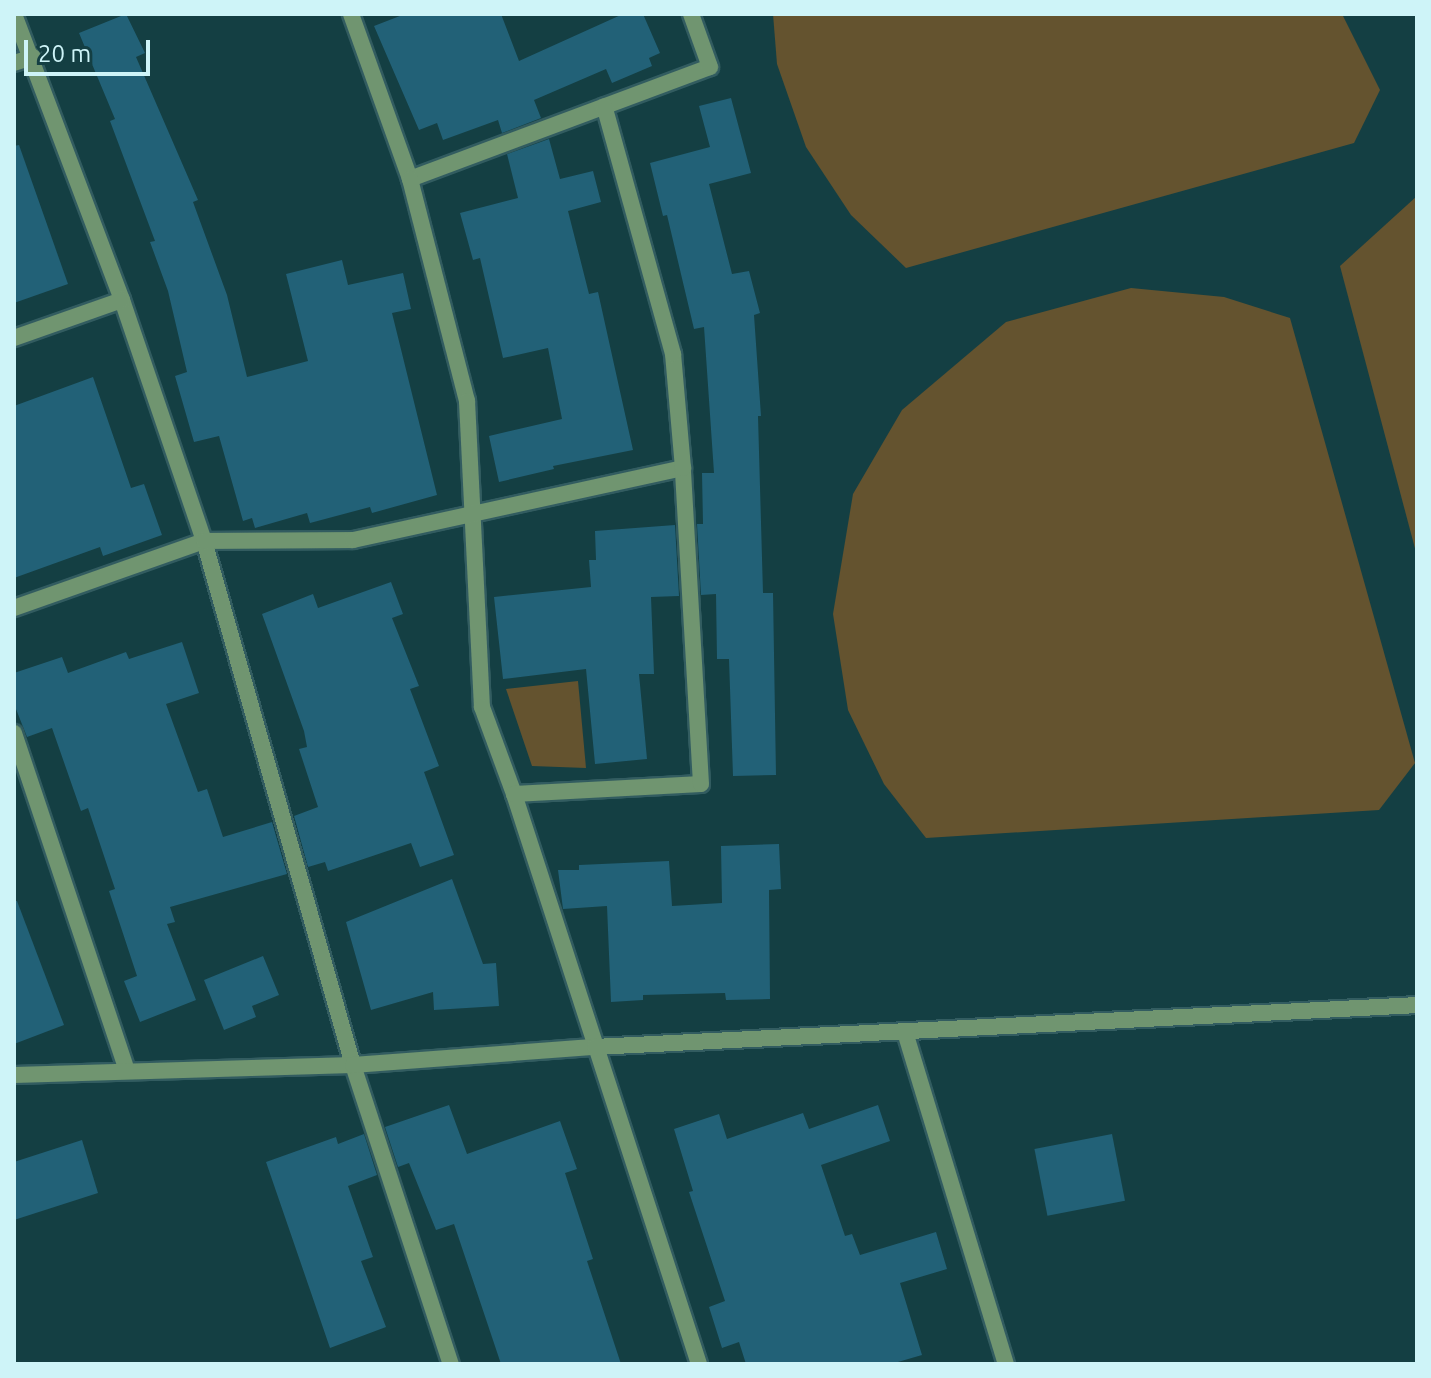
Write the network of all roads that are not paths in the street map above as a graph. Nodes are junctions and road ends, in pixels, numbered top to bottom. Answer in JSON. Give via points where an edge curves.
{"nodes":[{"id":1,"x":14,"y":14,"type":"edge"},
{"id":2,"x":351,"y":14,"type":"edge"},
{"id":3,"x":691,"y":14,"type":"edge"},
{"id":4,"x":33,"y":57,"type":"junction"},
{"id":5,"x":14,"y":63,"type":"edge"},
{"id":6,"x":604,"y":106,"type":"junction"},
{"id":7,"x":410,"y":179,"type":"junction"},
{"id":8,"x":122,"y":300,"type":"junction"},
{"id":9,"x":14,"y":338,"type":"edge"},
{"id":10,"x":683,"y":468,"type":"junction"},
{"id":11,"x":471,"y":514,"type":"junction"},
{"id":12,"x":204,"y":541,"type":"junction"},
{"id":13,"x":14,"y":608,"type":"edge"},
{"id":14,"x":14,"y":733,"type":"edge"},
{"id":15,"x":514,"y":794,"type":"junction"},
{"id":16,"x":1417,"y":1005,"type":"edge"},
{"id":17,"x":905,"y":1032,"type":"junction"},
{"id":18,"x":595,"y":1047,"type":"junction"},
{"id":19,"x":353,"y":1065,"type":"junction"},
{"id":20,"x":127,"y":1070,"type":"junction"},
{"id":21,"x":14,"y":1075,"type":"edge"},
{"id":22,"x":451,"y":1364,"type":"edge"},
{"id":23,"x":699,"y":1364,"type":"edge"},
{"id":24,"x":1006,"y":1364,"type":"edge"}],
"edges":[{"from":1,"to":4,"type":"street"},
{"from":2,"to":7,"type":"street"},
{"from":3,"to":6,"type":"street","via":[[710,67]]},
{"from":4,"to":5,"type":"street"},
{"from":4,"to":8,"type":"street"},
{"from":6,"to":7,"type":"street"},
{"from":6,"to":10,"type":"street","via":[[673,354]]},
{"from":7,"to":11,"type":"street","via":[[467,401]]},
{"from":8,"to":9,"type":"street"},
{"from":8,"to":12,"type":"street"},
{"from":10,"to":11,"type":"street"},
{"from":10,"to":15,"type":"street","via":[[701,784]]},
{"from":11,"to":12,"type":"street","via":[[353,540]]},
{"from":11,"to":15,"type":"street","via":[[482,707]]},
{"from":12,"to":13,"type":"street"},
{"from":12,"to":19,"type":"street"},
{"from":14,"to":20,"type":"street"},
{"from":15,"to":18,"type":"street"},
{"from":16,"to":17,"type":"street"},
{"from":17,"to":18,"type":"street"},
{"from":17,"to":24,"type":"street"},
{"from":18,"to":19,"type":"street"},
{"from":18,"to":23,"type":"street"},
{"from":19,"to":20,"type":"street"},
{"from":19,"to":22,"type":"street"},
{"from":20,"to":21,"type":"street"}]}
